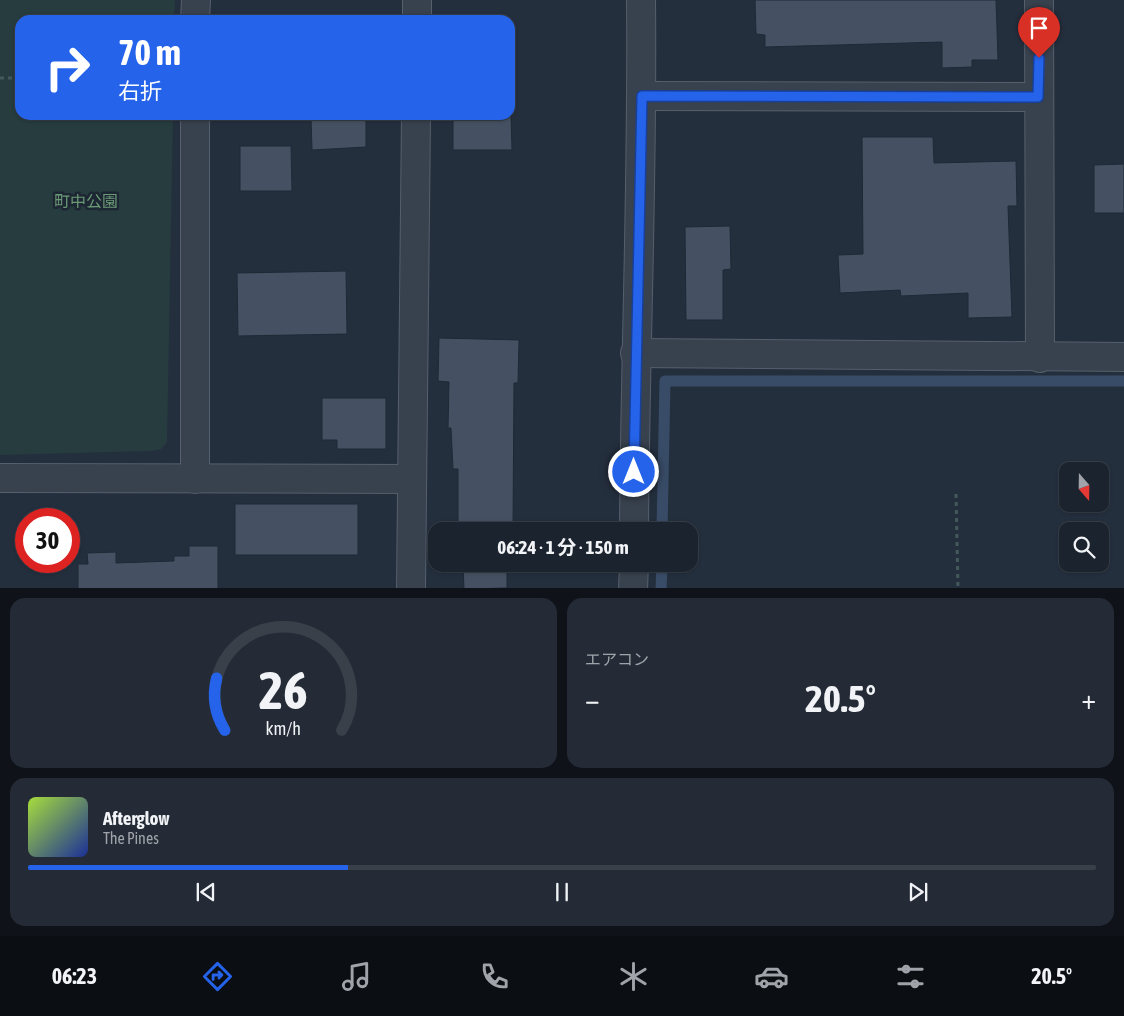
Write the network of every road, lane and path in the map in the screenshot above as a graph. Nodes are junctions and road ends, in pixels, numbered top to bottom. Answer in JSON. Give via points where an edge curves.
{"nodes":[{"id":1,"x":196,"y":0,"type":"edge"},
{"id":2,"x":417,"y":0,"type":"edge"},
{"id":3,"x":641,"y":0,"type":"edge"},
{"id":4,"x":1039,"y":0,"type":"edge"},
{"id":5,"x":195,"y":15,"type":"edge"},
{"id":6,"x":417,"y":15,"type":"edge"},
{"id":7,"x":0,"y":78,"type":"edge"},
{"id":8,"x":15,"y":78,"type":"edge"},
{"id":9,"x":642,"y":96,"type":"junction"},
{"id":10,"x":1038,"y":97,"type":"junction"},
{"id":11,"x":195,"y":120,"type":"edge"},
{"id":12,"x":416,"y":120,"type":"edge"},
{"id":13,"x":635,"y":353,"type":"junction"},
{"id":14,"x":1124,"y":357,"type":"edge"},
{"id":15,"x":1040,"y":358,"type":"junction"},
{"id":16,"x":0,"y":478,"type":"edge"},
{"id":17,"x":195,"y":479,"type":"junction"},
{"id":18,"x":412,"y":479,"type":"junction"},
{"id":19,"x":956,"y":494,"type":"dead end"},
{"id":20,"x":634,"y":522,"type":"edge"},
{"id":21,"x":634,"y":572,"type":"edge"},
{"id":22,"x":411,"y":588,"type":"edge"},
{"id":23,"x":633,"y":588,"type":"edge"},
{"id":24,"x":958,"y":588,"type":"edge"}],
"edges":[{"from":1,"to":5,"type":"street"},
{"from":2,"to":6,"type":"street"},
{"from":3,"to":9,"type":"street"},
{"from":4,"to":10,"type":"street"},
{"from":7,"to":8,"type":"path"},
{"from":9,"to":10,"type":"street"},
{"from":9,"to":13,"type":"street"},
{"from":10,"to":15,"type":"street"},
{"from":11,"to":17,"type":"street"},
{"from":12,"to":18,"type":"street"},
{"from":13,"to":15,"type":"street"},
{"from":13,"to":20,"type":"street"},
{"from":14,"to":15,"type":"street"},
{"from":16,"to":17,"type":"street"},
{"from":17,"to":18,"type":"street"},
{"from":18,"to":22,"type":"street"},
{"from":19,"to":24,"type":"path"},
{"from":21,"to":23,"type":"street"}]}
